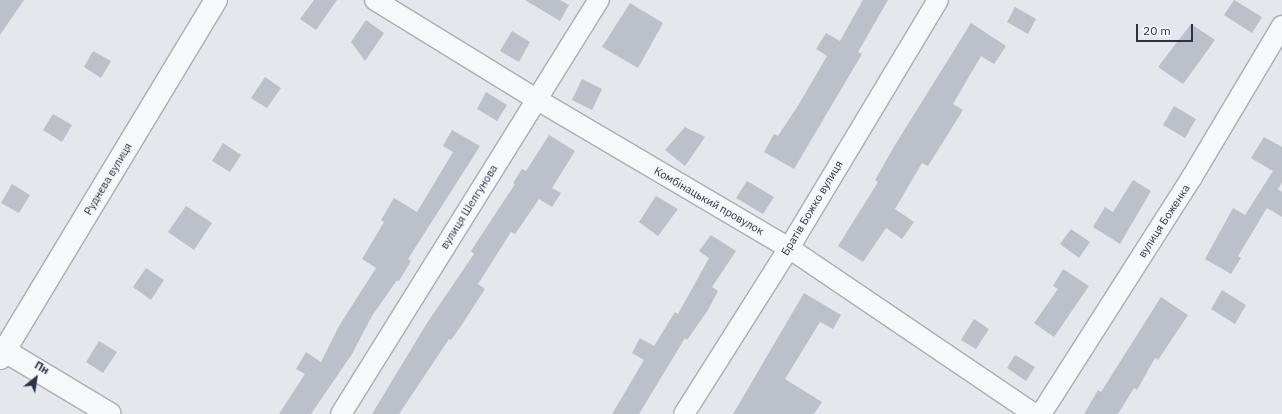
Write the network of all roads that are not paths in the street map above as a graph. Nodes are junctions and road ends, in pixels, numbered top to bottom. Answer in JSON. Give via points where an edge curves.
{"nodes":[{"id":1,"x":216,"y":0,"type":"edge"},
{"id":2,"x":375,"y":0,"type":"edge"},
{"id":3,"x":599,"y":0,"type":"edge"},
{"id":4,"x":938,"y":0,"type":"edge"},
{"id":5,"x":1282,"y":26,"type":"edge"},
{"id":6,"x":536,"y":99,"type":"junction"},
{"id":7,"x":789,"y":248,"type":"junction"},
{"id":8,"x":1,"y":352,"type":"edge"},
{"id":9,"x":110,"y":414,"type":"edge"},
{"id":10,"x":341,"y":414,"type":"edge"},
{"id":11,"x":684,"y":414,"type":"edge"},
{"id":12,"x":1034,"y":414,"type":"edge"},
{"id":13,"x":1041,"y":414,"type":"edge"}],
"edges":[{"from":1,"to":8,"type":"street","name":"Руднєва вулиця"},
{"from":2,"to":6,"type":"street","name":"Комбінацький провулок"},
{"from":3,"to":6,"type":"street","name":"вулиця Шелгунова"},
{"from":4,"to":7,"type":"street","name":"Братів Божко вулиця"},
{"from":5,"to":13,"type":"street","name":"вулиця Боженка","via":[[1192,177]]},
{"from":6,"to":7,"type":"street","name":"Комбінацький провулок"},
{"from":6,"to":10,"type":"street","name":"вулиця Шелгунова"},
{"from":7,"to":11,"type":"street","name":"Братів Божко вулиця"},
{"from":7,"to":12,"type":"street","name":"Комбінацький провулок"},
{"from":8,"to":9,"type":"street"}]}
